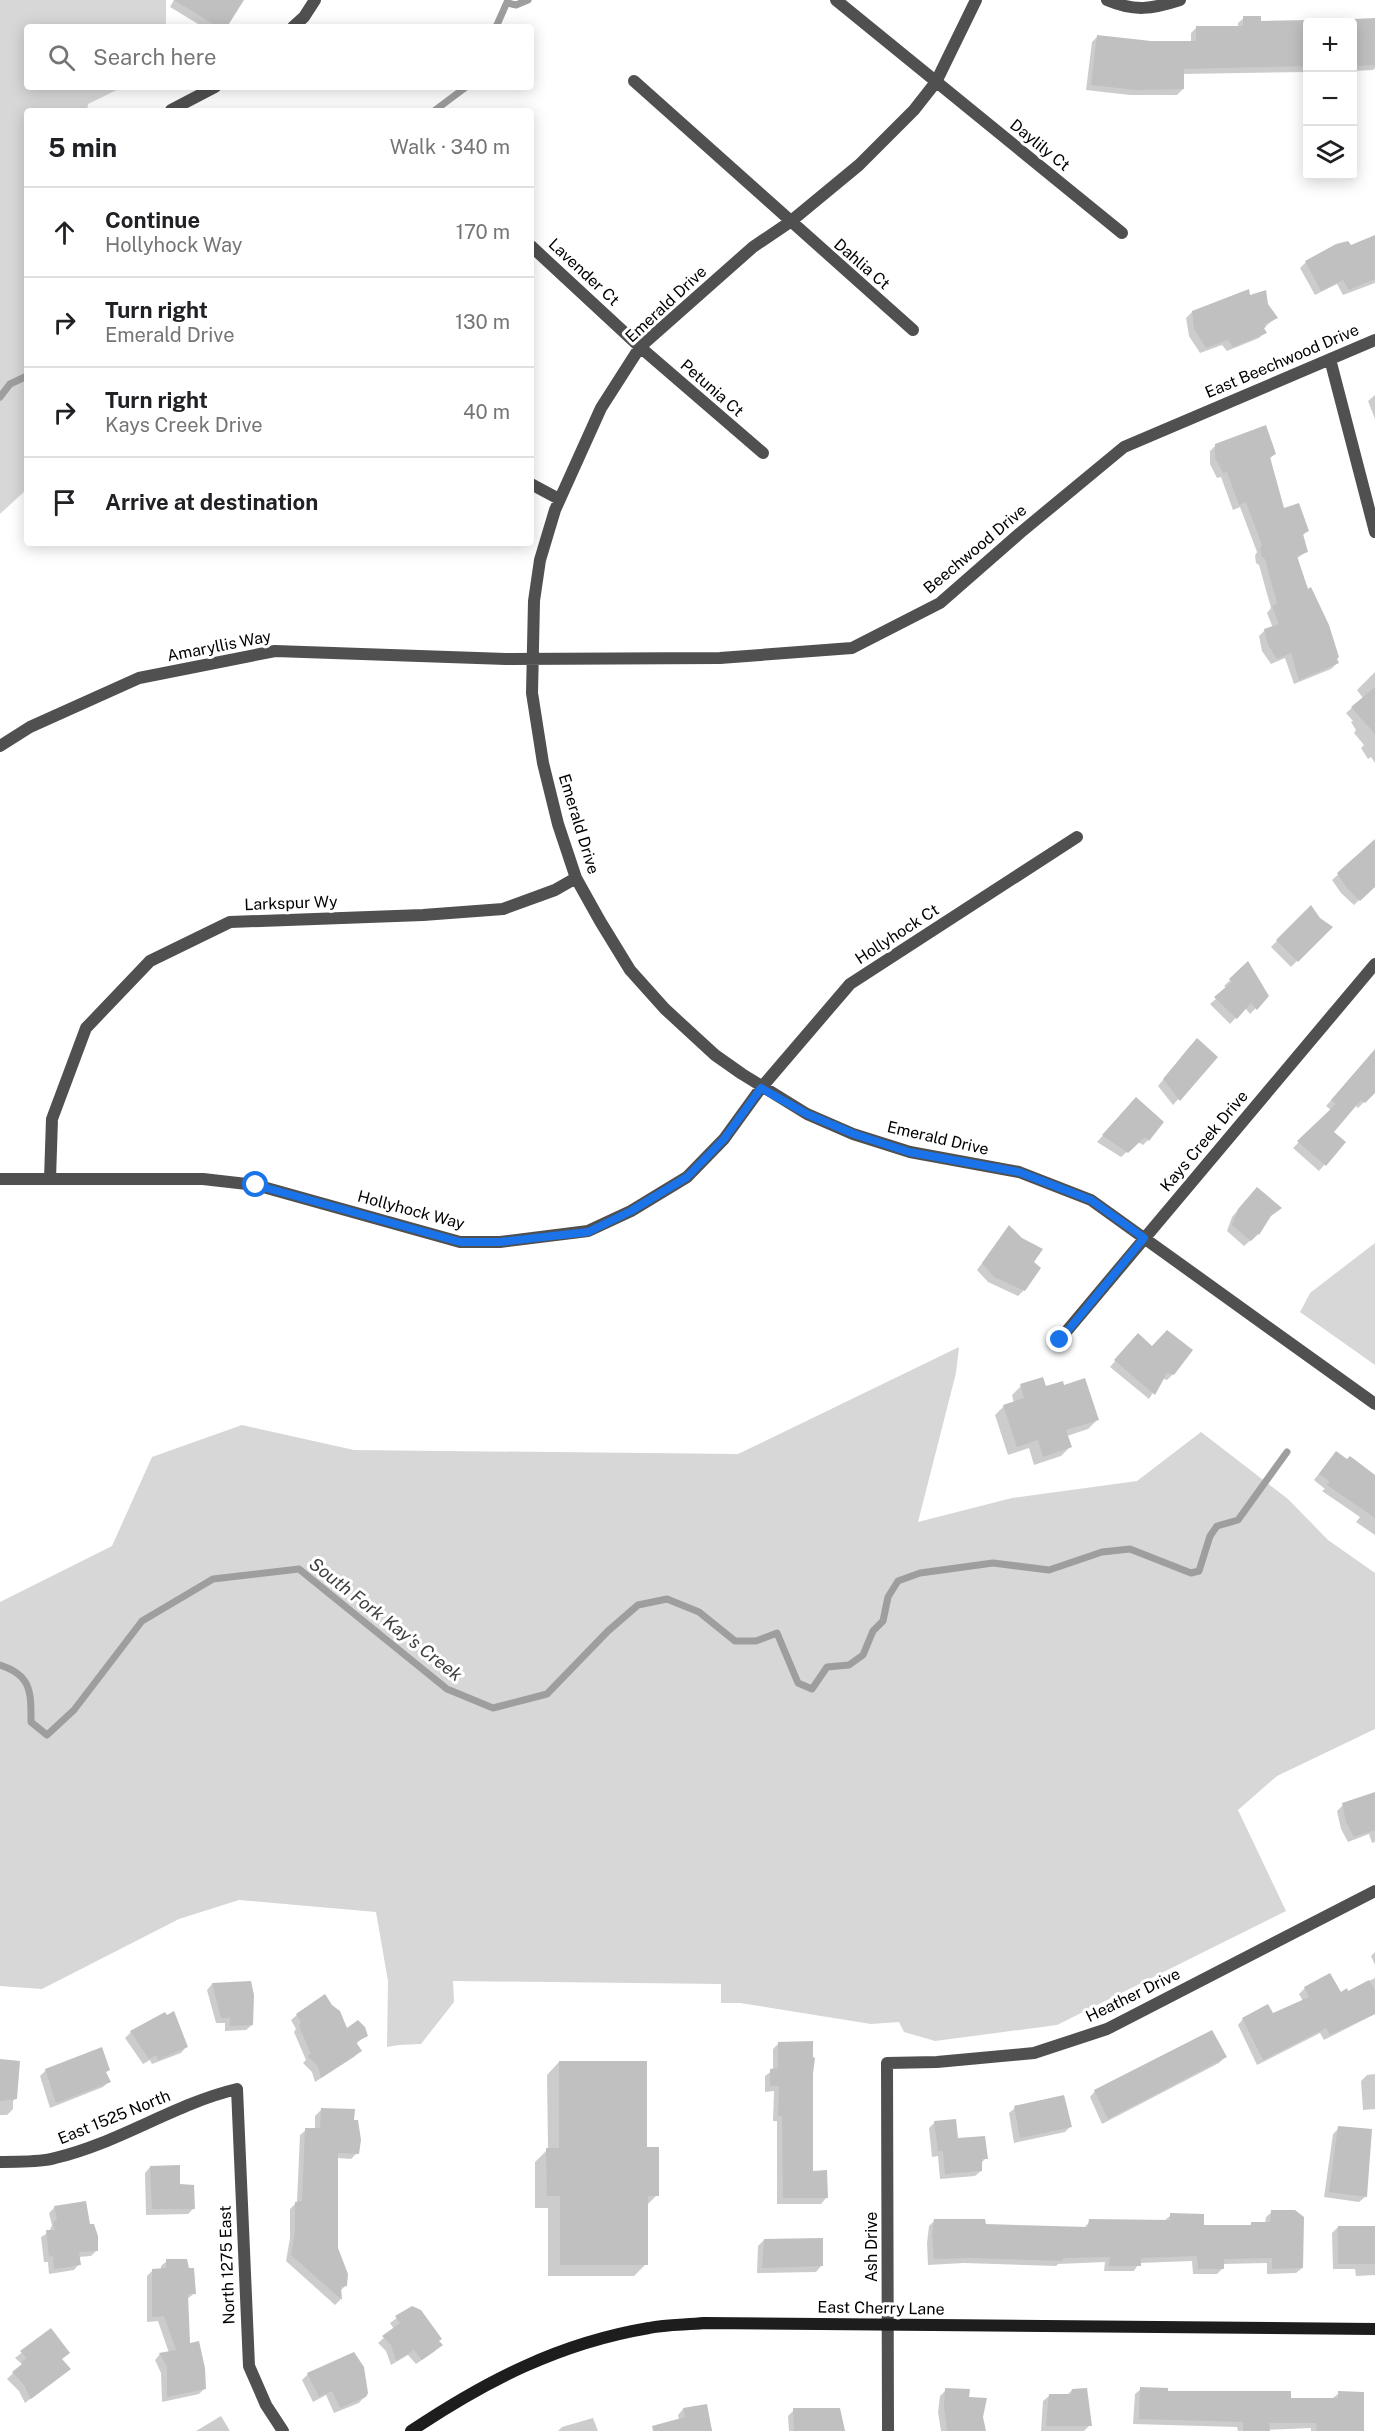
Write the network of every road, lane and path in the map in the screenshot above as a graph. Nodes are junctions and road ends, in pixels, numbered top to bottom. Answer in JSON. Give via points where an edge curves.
{"nodes":[{"id":1,"x":315,"y":0,"type":"edge"},
{"id":2,"x":836,"y":0,"type":"edge"},
{"id":3,"x":976,"y":0,"type":"edge"},
{"id":4,"x":1107,"y":0,"type":"edge"},
{"id":5,"x":1180,"y":0,"type":"edge"},
{"id":6,"x":296,"y":24,"type":"edge"},
{"id":7,"x":634,"y":81,"type":"dead end"},
{"id":8,"x":936,"y":82,"type":"junction"},
{"id":9,"x":209,"y":90,"type":"edge"},
{"id":10,"x":175,"y":108,"type":"edge"},
{"id":11,"x":790,"y":222,"type":"junction"},
{"id":12,"x":1122,"y":233,"type":"dead end"},
{"id":13,"x":534,"y":249,"type":"edge"},
{"id":14,"x":913,"y":330,"type":"dead end"},
{"id":15,"x":1375,"y":340,"type":"edge"},
{"id":16,"x":640,"y":347,"type":"junction"},
{"id":17,"x":1330,"y":359,"type":"junction"},
{"id":18,"x":1202,"y":413,"type":"joint"},
{"id":19,"x":763,"y":453,"type":"dead end"},
{"id":20,"x":534,"y":485,"type":"edge"},
{"id":21,"x":559,"y":499,"type":"junction"},
{"id":22,"x":1375,"y":532,"type":"edge"},
{"id":23,"x":531,"y":659,"type":"junction"},
{"id":24,"x":0,"y":746,"type":"edge"},
{"id":25,"x":1077,"y":837,"type":"dead end"},
{"id":26,"x":576,"y":878,"type":"junction"},
{"id":27,"x":1375,"y":964,"type":"edge"},
{"id":28,"x":761,"y":1088,"type":"junction"},
{"id":29,"x":0,"y":1179,"type":"edge"},
{"id":30,"x":50,"y":1179,"type":"junction"},
{"id":31,"x":1144,"y":1238,"type":"junction"},
{"id":32,"x":1060,"y":1340,"type":"dead end"},
{"id":33,"x":1375,"y":1404,"type":"edge"},
{"id":34,"x":1375,"y":1891,"type":"edge"},
{"id":35,"x":887,"y":2063,"type":"joint"},
{"id":36,"x":237,"y":2089,"type":"joint"},
{"id":37,"x":0,"y":2162,"type":"edge"},
{"id":38,"x":887,"y":2324,"type":"junction"},
{"id":39,"x":1375,"y":2329,"type":"edge"},
{"id":40,"x":283,"y":2431,"type":"edge"},
{"id":41,"x":411,"y":2431,"type":"edge"},
{"id":42,"x":888,"y":2431,"type":"edge"}],
"edges":[{"from":1,"to":6,"type":"street"},
{"from":2,"to":8,"type":"street","name":"Daylily Ct"},
{"from":3,"to":8,"type":"street","name":"Emerald Drive"},
{"from":4,"to":5,"type":"street","via":[[1152,9]]},
{"from":7,"to":11,"type":"street","name":"Dahlia Ct"},
{"from":8,"to":11,"type":"street","name":"Emerald Drive","via":[[859,165]]},
{"from":8,"to":12,"type":"street","name":"Daylily Ct"},
{"from":9,"to":10,"type":"street"},
{"from":11,"to":14,"type":"street","name":"Dahlia Ct"},
{"from":11,"to":16,"type":"street","name":"Emerald Drive","via":[[753,247]]},
{"from":13,"to":16,"type":"street","name":"Lavender Ct"},
{"from":15,"to":17,"type":"street","name":"East Beechwood Drive"},
{"from":16,"to":19,"type":"street","name":"Petunia Ct"},
{"from":16,"to":21,"type":"street","name":"Emerald Drive","via":[[602,408]]},
{"from":17,"to":18,"type":"street","name":"East Beechwood Drive"},
{"from":17,"to":22,"type":"street"},
{"from":18,"to":23,"type":"street","name":"Beechwood Drive","via":[[1124,447],[940,603],[852,648],[720,658]]},
{"from":20,"to":21,"type":"street"},
{"from":21,"to":23,"type":"street","name":"Emerald Drive","via":[[540,560]]},
{"from":23,"to":24,"type":"street","name":"Amaryllis Way","via":[[275,651],[139,678],[30,727]]},
{"from":23,"to":26,"type":"street","name":"Emerald Drive","via":[[543,764]]},
{"from":25,"to":28,"type":"street","name":"Hollyhock Ct","via":[[850,984]]},
{"from":26,"to":28,"type":"street","name":"Emerald Drive","via":[[630,970],[665,1009],[716,1055]]},
{"from":26,"to":30,"type":"street","name":"Larkspur Wy","via":[[503,909],[230,922],[150,961],[86,1028],[52,1119]]},
{"from":27,"to":31,"type":"street","name":"Kays Creek Drive"},
{"from":28,"to":30,"type":"street","name":"Hollyhock Way","via":[[724,1139],[687,1177],[588,1232],[544,1238],[460,1242],[256,1185],[214,1180]]},
{"from":28,"to":31,"type":"street","name":"Emerald Drive","via":[[854,1134],[909,1152],[1019,1172],[1091,1200]]},
{"from":29,"to":30,"type":"street","name":"Hollyhock Way"},
{"from":31,"to":32,"type":"street","name":"Kays Creek Drive"},
{"from":31,"to":33,"type":"street","name":"Emerald Drive"},
{"from":34,"to":35,"type":"street","name":"Heather Drive","via":[[1107,2029],[1034,2053]]},
{"from":35,"to":38,"type":"street","name":"Ash Drive"},
{"from":36,"to":37,"type":"street","name":"East 1525 North","via":[[210,2096],[100,2144],[53,2159]]},
{"from":36,"to":40,"type":"street","name":"North 1275 East","via":[[249,2366],[266,2405]]},
{"from":38,"to":39,"type":"street","name":"East Cherry Lane"},
{"from":38,"to":41,"type":"street","name":"East Cherry Lane","via":[[704,2323],[651,2327],[589,2341],[528,2363],[461,2398]]},
{"from":38,"to":42,"type":"street","name":"Ash Drive"}]}
